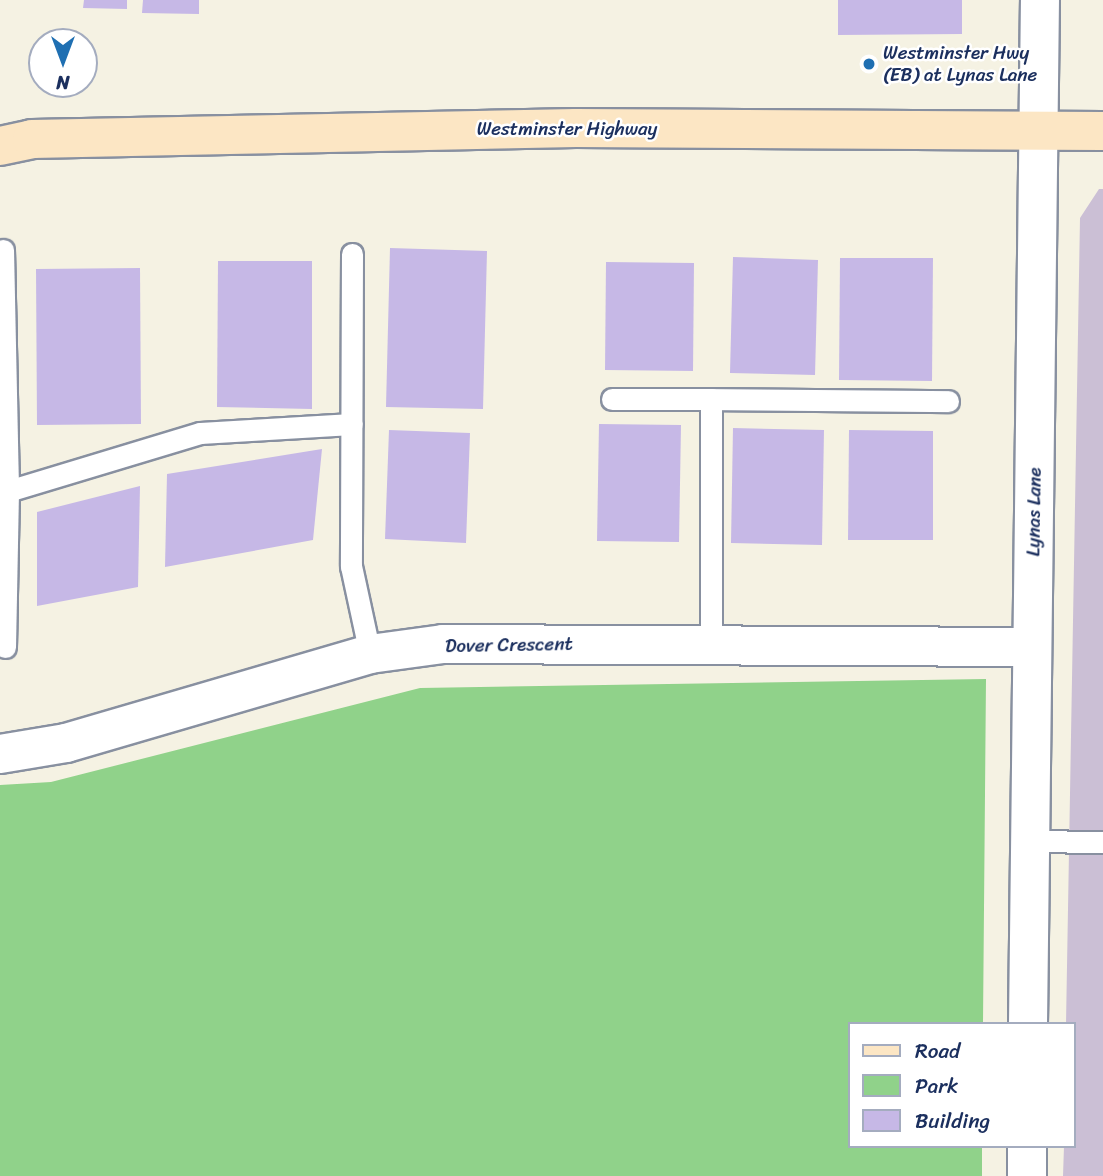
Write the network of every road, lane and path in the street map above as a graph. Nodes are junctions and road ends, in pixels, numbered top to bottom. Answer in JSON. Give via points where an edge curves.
{"nodes":[{"id":1,"x":1040,"y":0,"type":"edge"},
{"id":2,"x":1040,"y":131,"type":"junction"},
{"id":3,"x":1103,"y":131,"type":"edge"},
{"id":4,"x":10,"y":138,"type":"edge"},
{"id":5,"x":3,"y":250,"type":"dead end"},
{"id":6,"x":352,"y":254,"type":"dead end"},
{"id":7,"x":612,"y":398,"type":"dead end"},
{"id":8,"x":712,"y":398,"type":"junction"},
{"id":9,"x":948,"y":401,"type":"dead end"},
{"id":10,"x":352,"y":424,"type":"junction"},
{"id":11,"x":8,"y":491,"type":"junction"},
{"id":12,"x":711,"y":643,"type":"junction"},
{"id":13,"x":5,"y":647,"type":"dead end"},
{"id":14,"x":1032,"y":647,"type":"junction"},
{"id":15,"x":370,"y":654,"type":"junction"},
{"id":16,"x":0,"y":754,"type":"edge"},
{"id":17,"x":1030,"y":841,"type":"junction"},
{"id":18,"x":1103,"y":842,"type":"edge"},
{"id":19,"x":1028,"y":1022,"type":"edge"},
{"id":20,"x":1027,"y":1148,"type":"edge"},
{"id":21,"x":1027,"y":1176,"type":"edge"}],
"edges":[{"from":1,"to":2,"type":"street","name":"Lynas Lane"},
{"from":2,"to":3,"type":"main road","name":"Westminster Highway"},
{"from":2,"to":4,"type":"main road","name":"Westminster Highway","via":[[576,128]]},
{"from":2,"to":14,"type":"street","name":"Lynas Lane"},
{"from":5,"to":11,"type":"lane"},
{"from":6,"to":10,"type":"lane"},
{"from":7,"to":8,"type":"lane"},
{"from":8,"to":9,"type":"lane"},
{"from":8,"to":12,"type":"lane"},
{"from":10,"to":11,"type":"lane","via":[[200,433]]},
{"from":10,"to":15,"type":"lane","via":[[351,566]]},
{"from":11,"to":13,"type":"lane"},
{"from":12,"to":14,"type":"street","name":"Dover Crescent"},
{"from":12,"to":15,"type":"street","name":"Dover Crescent","via":[[443,644]]},
{"from":14,"to":17,"type":"street","name":"Lynas Lane"},
{"from":15,"to":16,"type":"street","name":"Dover Crescent","via":[[66,743]]},
{"from":17,"to":18,"type":"lane"},
{"from":17,"to":19,"type":"street","name":"Lynas Lane"},
{"from":20,"to":21,"type":"street"}]}
